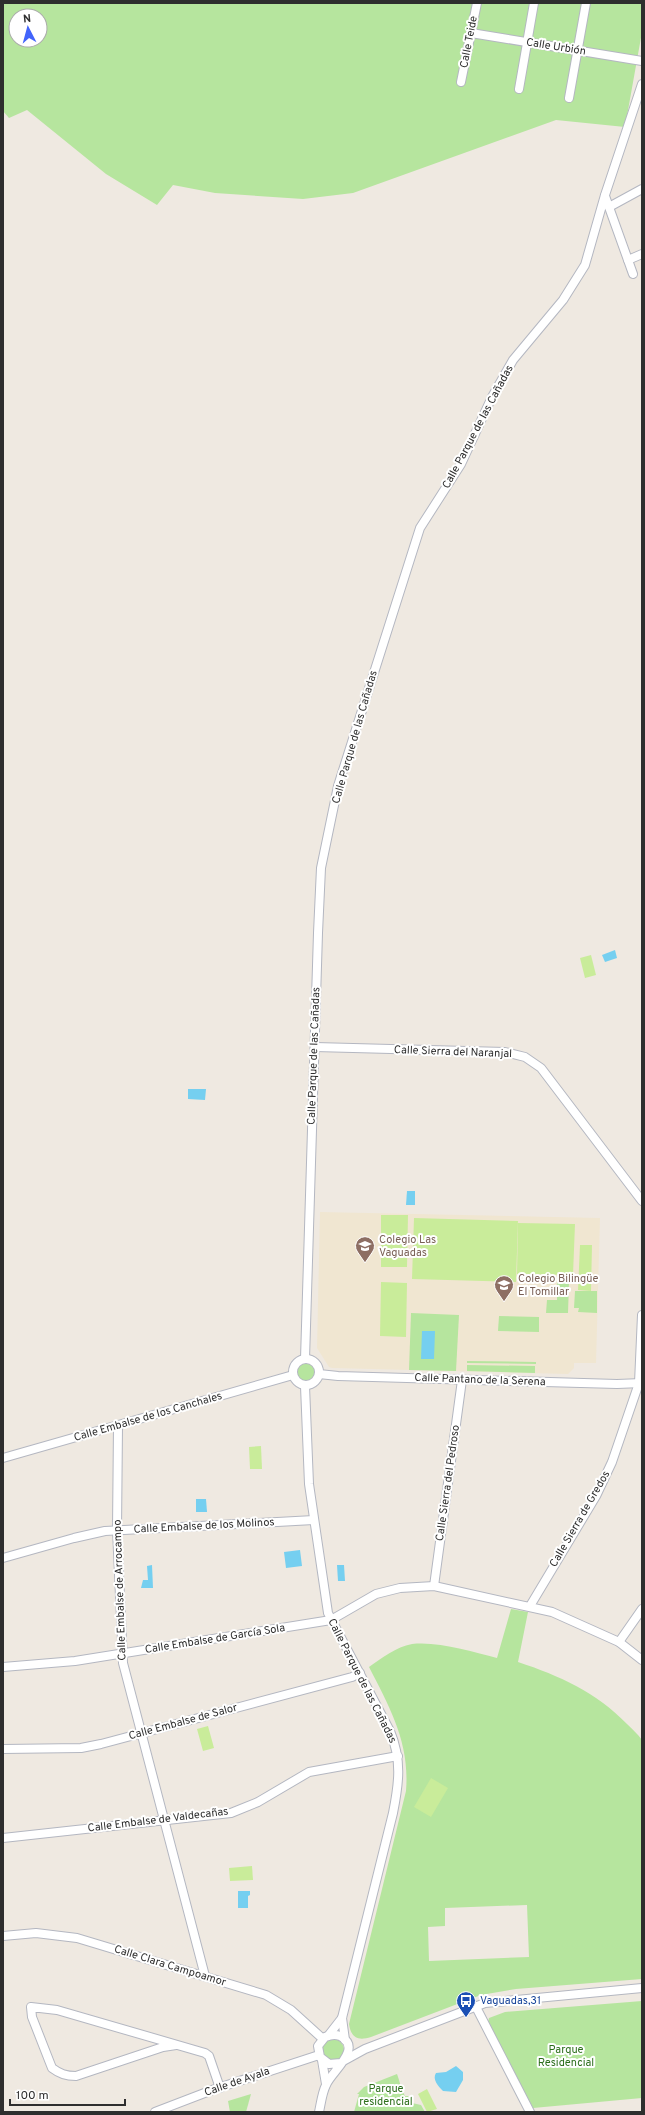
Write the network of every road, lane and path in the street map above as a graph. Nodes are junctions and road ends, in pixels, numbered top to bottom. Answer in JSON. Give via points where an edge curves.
{"nodes":[{"id":1,"x":477,"y":3,"type":"edge"},
{"id":2,"x":534,"y":3,"type":"edge"},
{"id":3,"x":586,"y":3,"type":"edge"},
{"id":4,"x":471,"y":33,"type":"junction"},
{"id":5,"x":527,"y":42,"type":"junction"},
{"id":6,"x":578,"y":50,"type":"junction"},
{"id":7,"x":642,"y":61,"type":"edge"},
{"id":8,"x":461,"y":82,"type":"dead end"},
{"id":9,"x":642,"y":84,"type":"edge"},
{"id":10,"x":518,"y":89,"type":"dead end"},
{"id":11,"x":570,"y":98,"type":"dead end"},
{"id":12,"x":642,"y":189,"type":"edge"},
{"id":13,"x":605,"y":195,"type":"junction"},
{"id":14,"x":609,"y":207,"type":"junction"},
{"id":15,"x":642,"y":254,"type":"edge"},
{"id":16,"x":628,"y":260,"type":"junction"},
{"id":17,"x":633,"y":274,"type":"dead end"},
{"id":18,"x":314,"y":1047,"type":"junction"},
{"id":19,"x":642,"y":1202,"type":"edge"},
{"id":20,"x":642,"y":1315,"type":"edge"},
{"id":21,"x":305,"y":1359,"type":"junction"},
{"id":22,"x":319,"y":1374,"type":"junction"},
{"id":23,"x":293,"y":1375,"type":"junction"},
{"id":24,"x":462,"y":1380,"type":"junction"},
{"id":25,"x":640,"y":1383,"type":"edge"},
{"id":26,"x":305,"y":1386,"type":"junction"},
{"id":27,"x":118,"y":1426,"type":"junction"},
{"id":28,"x":3,"y":1458,"type":"edge"},
{"id":29,"x":314,"y":1520,"type":"junction"},
{"id":30,"x":117,"y":1530,"type":"junction"},
{"id":31,"x":3,"y":1558,"type":"edge"},
{"id":32,"x":434,"y":1586,"type":"junction"},
{"id":33,"x":530,"y":1606,"type":"junction"},
{"id":34,"x":642,"y":1609,"type":"edge"},
{"id":35,"x":331,"y":1620,"type":"junction"},
{"id":36,"x":620,"y":1642,"type":"junction"},
{"id":37,"x":122,"y":1653,"type":"junction"},
{"id":38,"x":642,"y":1660,"type":"edge"},
{"id":39,"x":3,"y":1667,"type":"edge"},
{"id":40,"x":360,"y":1672,"type":"junction"},
{"id":41,"x":142,"y":1734,"type":"junction"},
{"id":42,"x":3,"y":1749,"type":"edge"},
{"id":43,"x":398,"y":1756,"type":"junction"},
{"id":44,"x":165,"y":1820,"type":"junction"},
{"id":45,"x":3,"y":1838,"type":"edge"},
{"id":46,"x":3,"y":1936,"type":"edge"},
{"id":47,"x":205,"y":1976,"type":"junction"},
{"id":48,"x":642,"y":1988,"type":"edge"},
{"id":49,"x":476,"y":2007,"type":"junction"},
{"id":50,"x":342,"y":2018,"type":"junction"},
{"id":51,"x":325,"y":2037,"type":"junction"},
{"id":52,"x":346,"y":2042,"type":"junction"},
{"id":53,"x":176,"y":2044,"type":"junction"},
{"id":54,"x":365,"y":2049,"type":"junction"},
{"id":55,"x":320,"y":2057,"type":"junction"},
{"id":56,"x":343,"y":2061,"type":"junction"},
{"id":57,"x":326,"y":2084,"type":"junction"},
{"id":58,"x":220,"y":2088,"type":"junction"},
{"id":59,"x":155,"y":2112,"type":"edge"},
{"id":60,"x":319,"y":2112,"type":"edge"},
{"id":61,"x":530,"y":2112,"type":"edge"}],
"edges":[{"from":1,"to":4,"type":"street","name":"Calle Teide"},
{"from":2,"to":5,"type":"street"},
{"from":3,"to":6,"type":"street"},
{"from":4,"to":5,"type":"street","name":"Calle Urbión"},
{"from":4,"to":8,"type":"street","name":"Calle Teide"},
{"from":5,"to":6,"type":"street","name":"Calle Urbión"},
{"from":5,"to":10,"type":"street"},
{"from":6,"to":7,"type":"street","name":"Calle Urbión"},
{"from":6,"to":11,"type":"street"},
{"from":9,"to":13,"type":"street","name":"Calle Parque de las Cañadas"},
{"from":12,"to":14,"type":"street"},
{"from":13,"to":14,"type":"street"},
{"from":13,"to":18,"type":"street","name":"Calle Parque de las Cañadas","via":[[585,265],[563,300],[513,360],[492,397],[461,464],[420,528],[338,786],[321,868]]},
{"from":14,"to":16,"type":"street"},
{"from":15,"to":16,"type":"street"},
{"from":16,"to":17,"type":"street"},
{"from":18,"to":19,"type":"street","name":"Calle Sierra del Naranjal","via":[[505,1052],[525,1057],[547,1075]]},
{"from":18,"to":21,"type":"street","name":"Calle Parque de las Cañadas"},
{"from":20,"to":25,"type":"street","name":"Calle Sierra de Gredos"},
{"from":21,"to":22,"type":"street","via":[[314,1362]]},
{"from":21,"to":23,"type":"street","via":[[295,1364]]},
{"from":22,"to":24,"type":"street","name":"Calle Pantano de la Serena"},
{"from":22,"to":26,"type":"street","via":[[316,1381]]},
{"from":23,"to":26,"type":"street","via":[[297,1383]]},
{"from":23,"to":27,"type":"street","name":"Calle Embalse de los Canchales"},
{"from":24,"to":25,"type":"street","name":"Calle Pantano de la Serena"},
{"from":24,"to":32,"type":"street","name":"Calle Sierra del Pedroso"},
{"from":25,"to":33,"type":"street","name":"Calle Sierra de Gredos","via":[[612,1462],[596,1496]]},
{"from":26,"to":29,"type":"street","name":"Calle Parque de las Cañadas","via":[[308,1477]]},
{"from":27,"to":28,"type":"street","name":"Calle Embalse de los Canchales"},
{"from":27,"to":30,"type":"street","name":"Calle Embalse de Arrocampo"},
{"from":29,"to":30,"type":"street","name":"Calle Embalse de los Molinos"},
{"from":29,"to":35,"type":"street","name":"Calle Parque de las Cañadas","via":[[323,1589]]},
{"from":30,"to":31,"type":"street","name":"Calle Embalse de los Molinos","via":[[74,1538]]},
{"from":30,"to":37,"type":"street","name":"Calle Embalse de Arrocampo"},
{"from":32,"to":33,"type":"street"},
{"from":32,"to":35,"type":"street","via":[[400,1588],[376,1594]]},
{"from":33,"to":36,"type":"street","via":[[552,1612]]},
{"from":34,"to":36,"type":"street"},
{"from":35,"to":37,"type":"street","name":"Calle Embalse de García Sola"},
{"from":35,"to":40,"type":"street","name":"Calle Parque de las Cañadas"},
{"from":36,"to":38,"type":"street"},
{"from":37,"to":39,"type":"street","name":"Calle Embalse de García Sola","via":[[75,1661]]},
{"from":37,"to":41,"type":"street","name":"Calle Embalse de Arrocampo"},
{"from":40,"to":41,"type":"street","name":"Calle Embalse de Salor","via":[[352,1677]]},
{"from":40,"to":43,"type":"street","name":"Calle Parque de las Cañadas","via":[[390,1731]]},
{"from":41,"to":42,"type":"street","name":"Calle Embalse de Salor","via":[[81,1748]]},
{"from":41,"to":44,"type":"street","name":"Calle Embalse de Arrocampo"},
{"from":43,"to":44,"type":"street","name":"Calle Embalse de Valdecañas","via":[[309,1772],[258,1802],[231,1813]]},
{"from":43,"to":50,"type":"street","name":"Calle Parque de las Cañadas","via":[[399,1782],[394,1813]]},
{"from":44,"to":45,"type":"street","name":"Calle Embalse de Valdecañas"},
{"from":44,"to":47,"type":"street","name":"Calle Embalse de Arrocampo"},
{"from":46,"to":47,"type":"street","name":"Calle Clara Campoamor","via":[[36,1933],[76,1938]]},
{"from":47,"to":51,"type":"street","name":"Calle Clara Campoamor","via":[[266,1994]]},
{"from":48,"to":49,"type":"street","via":[[505,2000]]},
{"from":49,"to":54,"type":"street"},
{"from":49,"to":61,"type":"street"},
{"from":50,"to":51,"type":"street","name":"Calle Parque de las Cañadas"},
{"from":50,"to":52,"type":"street","name":"Calle Parque de las Cañadas"},
{"from":51,"to":52,"type":"street","via":[[335,2035]]},
{"from":51,"to":55,"type":"street","via":[[318,2046]]},
{"from":52,"to":54,"type":"street"},
{"from":52,"to":56,"type":"street","via":[[348,2052]]},
{"from":53,"to":53,"type":"street","via":[[58,2010],[31,2007],[32,2017],[52,2068],[60,2074],[76,2076]]},
{"from":53,"to":58,"type":"street","via":[[209,2056]]},
{"from":54,"to":56,"type":"street"},
{"from":55,"to":56,"type":"street","via":[[329,2064]]},
{"from":55,"to":57,"type":"street"},
{"from":55,"to":58,"type":"street","name":"Calle de Ayala"},
{"from":56,"to":57,"type":"street"},
{"from":57,"to":60,"type":"street"},
{"from":58,"to":59,"type":"street","name":"Calle de Ayala"}]}
